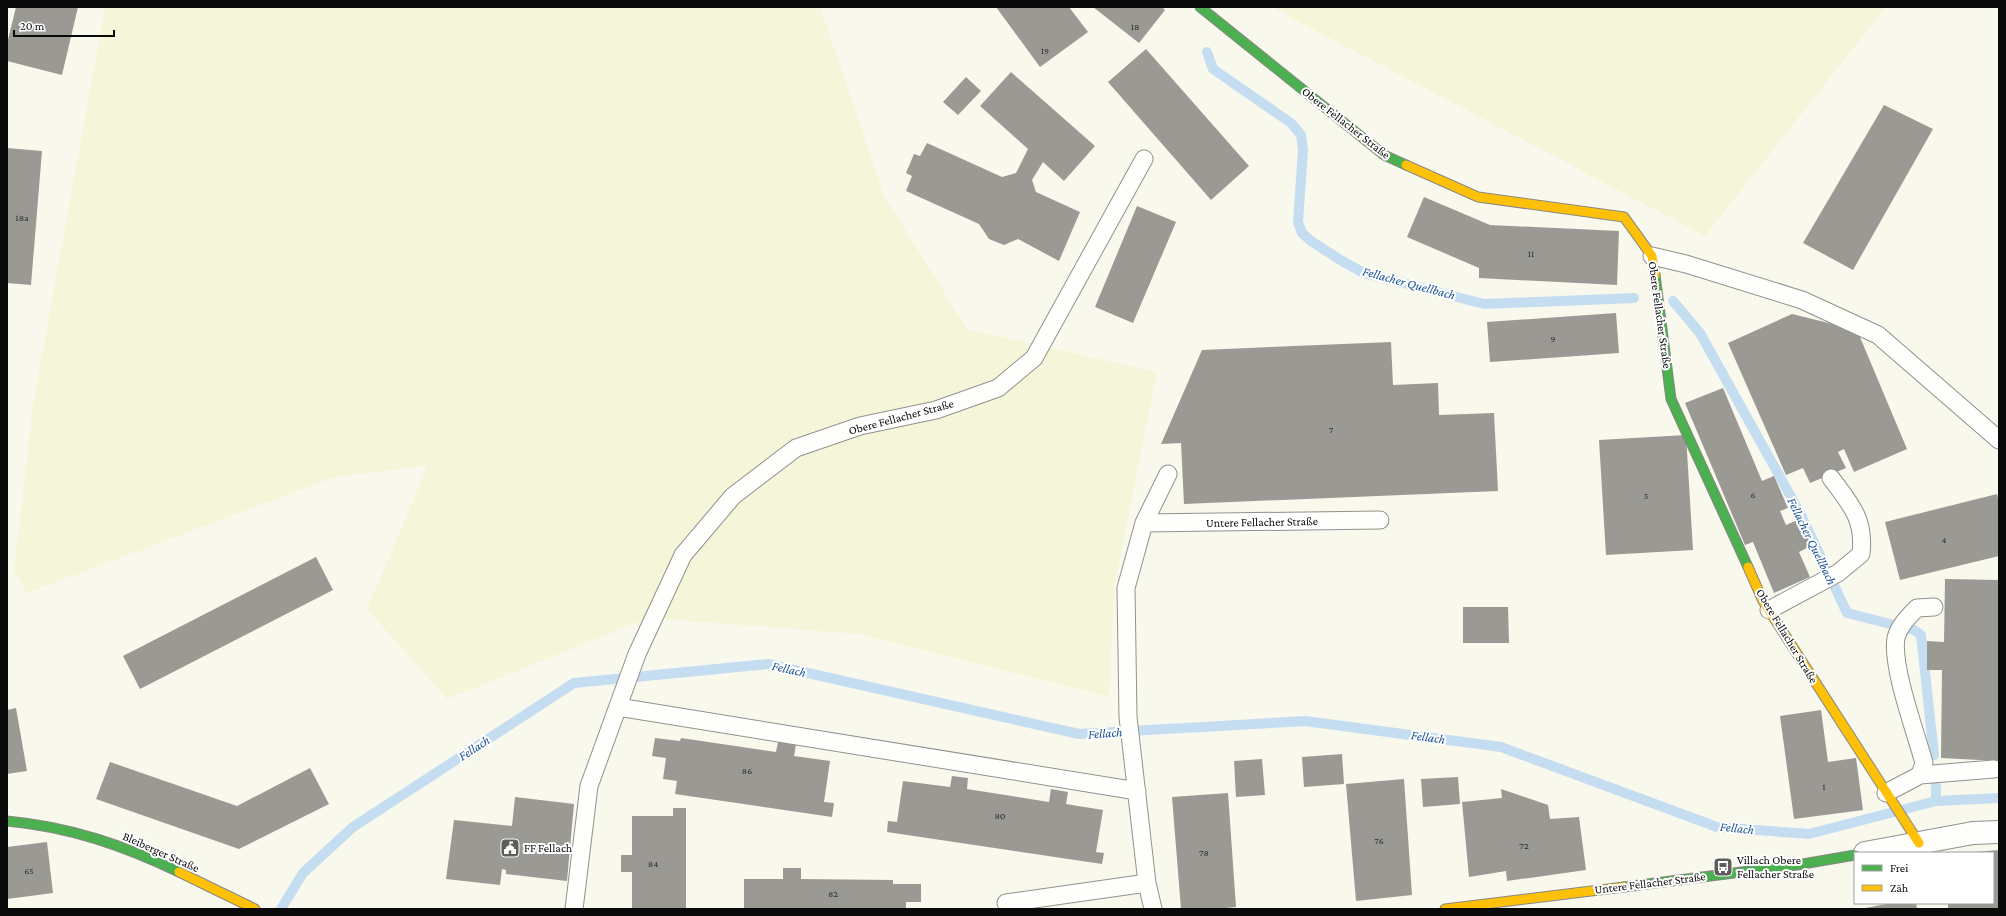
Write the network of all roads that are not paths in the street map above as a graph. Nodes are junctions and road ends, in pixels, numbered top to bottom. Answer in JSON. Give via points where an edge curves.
{"nodes":[{"id":1,"x":1200,"y":7,"type":"edge"},
{"id":2,"x":1144,"y":159,"type":"dead end"},
{"id":3,"x":1652,"y":256,"type":"junction"},
{"id":4,"x":1999,"y":440,"type":"edge"},
{"id":5,"x":1168,"y":474,"type":"dead end"},
{"id":6,"x":1831,"y":478,"type":"dead end"},
{"id":7,"x":1380,"y":520,"type":"dead end"},
{"id":8,"x":1144,"y":523,"type":"junction"},
{"id":9,"x":1934,"y":607,"type":"dead end"},
{"id":10,"x":1769,"y":610,"type":"junction"},
{"id":11,"x":620,"y":701,"type":"junction"},
{"id":12,"x":1994,"y":769,"type":"dead end"},
{"id":13,"x":1920,"y":775,"type":"junction"},
{"id":14,"x":1137,"y":790,"type":"junction"},
{"id":15,"x":1888,"y":796,"type":"junction"},
{"id":16,"x":7,"y":822,"type":"edge"},
{"id":17,"x":1999,"y":832,"type":"edge"},
{"id":18,"x":1919,"y":843,"type":"junction"},
{"id":19,"x":1870,"y":852,"type":"edge"},
{"id":20,"x":1854,"y":855,"type":"edge"},
{"id":21,"x":1147,"y":883,"type":"junction"},
{"id":22,"x":1006,"y":903,"type":"dead end"},
{"id":23,"x":255,"y":909,"type":"edge"},
{"id":24,"x":574,"y":909,"type":"edge"},
{"id":25,"x":1153,"y":909,"type":"edge"},
{"id":26,"x":1445,"y":909,"type":"edge"}],
"edges":[{"from":1,"to":3,"type":"street","name":"Obere Fellacher Straße","via":[[1384,155],[1478,197],[1624,218]]},
{"from":2,"to":11,"type":"lane","name":"Obere Fellacher Straße","via":[[1034,358],[998,388],[936,410],[860,426],[796,448],[733,496],[683,555],[638,654]]},
{"from":3,"to":4,"type":"lane","via":[[1802,300],[1878,335]]},
{"from":3,"to":10,"type":"street","name":"Obere Fellacher Straße","via":[[1671,399]]},
{"from":5,"to":8,"type":"lane"},
{"from":6,"to":10,"type":"lane","via":[[1855,510],[1863,536],[1861,554],[1838,573]]},
{"from":7,"to":8,"type":"lane","name":"Untere Fellacher Straße"},
{"from":8,"to":14,"type":"lane","via":[[1126,588],[1128,717]]},
{"from":9,"to":13,"type":"lane","via":[[1917,608],[1905,620],[1896,638],[1896,663],[1924,763]]},
{"from":10,"to":15,"type":"street","name":"Obere Fellacher Straße"},
{"from":11,"to":14,"type":"lane"},
{"from":11,"to":24,"type":"lane","via":[[589,786]]},
{"from":12,"to":13,"type":"lane"},
{"from":13,"to":15,"type":"lane"},
{"from":14,"to":21,"type":"lane"},
{"from":15,"to":18,"type":"street","name":"Obere Fellacher Straße"},
{"from":16,"to":23,"type":"street","name":"Bleiberger Straße","via":[[52,825],[137,852]]},
{"from":17,"to":18,"type":"street","via":[[1973,833]]},
{"from":18,"to":19,"type":"street"},
{"from":20,"to":26,"type":"street","name":"Untere Fellacher Straße","via":[[1797,865]]},
{"from":21,"to":22,"type":"lane"},
{"from":21,"to":25,"type":"lane"}]}
